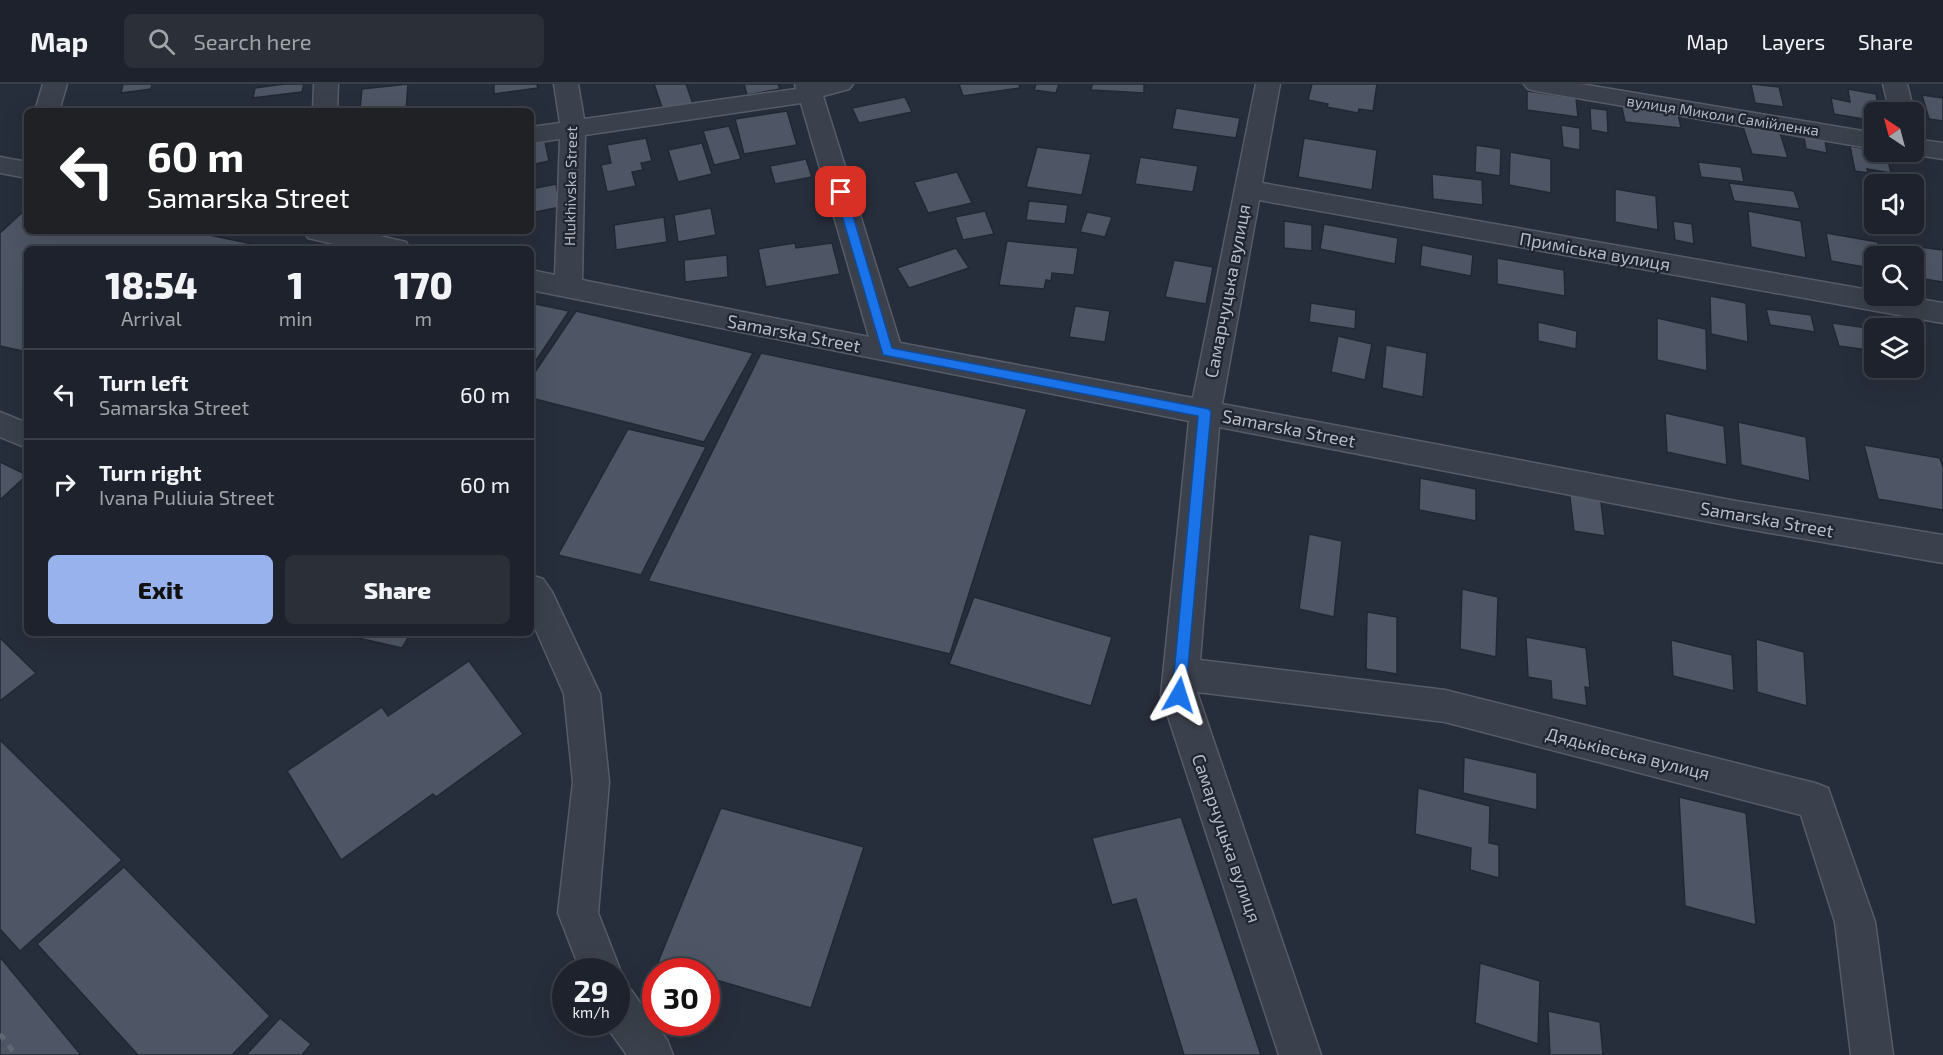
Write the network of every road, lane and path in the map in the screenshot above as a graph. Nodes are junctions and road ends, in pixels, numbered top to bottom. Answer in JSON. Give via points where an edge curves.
{"nodes":[{"id":1,"x":55,"y":84,"type":"edge"},
{"id":2,"x":326,"y":84,"type":"edge"},
{"id":3,"x":566,"y":84,"type":"edge"},
{"id":4,"x":841,"y":84,"type":"edge"},
{"id":5,"x":1268,"y":84,"type":"edge"},
{"id":6,"x":1536,"y":84,"type":"edge"},
{"id":7,"x":1895,"y":84,"type":"edge"},
{"id":8,"x":809,"y":89,"type":"edge"},
{"id":9,"x":1900,"y":102,"type":"edge"},
{"id":10,"x":48,"y":108,"type":"edge"},
{"id":11,"x":325,"y":108,"type":"edge"},
{"id":12,"x":573,"y":130,"type":"junction"},
{"id":13,"x":534,"y":135,"type":"edge"},
{"id":14,"x":1864,"y":139,"type":"edge"},
{"id":15,"x":1924,"y":148,"type":"edge"},
{"id":16,"x":1943,"y":151,"type":"edge"},
{"id":17,"x":0,"y":165,"type":"edge"},
{"id":18,"x":24,"y":169,"type":"edge"},
{"id":19,"x":1246,"y":189,"type":"junction"},
{"id":20,"x":330,"y":234,"type":"edge"},
{"id":21,"x":383,"y":246,"type":"edge"},
{"id":22,"x":534,"y":281,"type":"edge"},
{"id":23,"x":568,"y":288,"type":"junction"},
{"id":24,"x":1943,"y":313,"type":"edge"},
{"id":25,"x":888,"y":352,"type":"junction"},
{"id":26,"x":1205,"y":412,"type":"junction"},
{"id":27,"x":0,"y":424,"type":"edge"},
{"id":28,"x":24,"y":435,"type":"edge"},
{"id":29,"x":1943,"y":549,"type":"edge"},
{"id":30,"x":534,"y":593,"type":"edge"},
{"id":31,"x":1182,"y":674,"type":"junction"},
{"id":32,"x":596,"y":958,"type":"edge"},
{"id":33,"x":630,"y":1024,"type":"edge"},
{"id":34,"x":652,"y":1055,"type":"edge"},
{"id":35,"x":1300,"y":1055,"type":"edge"},
{"id":36,"x":1872,"y":1055,"type":"edge"}],
"edges":[{"from":1,"to":10,"type":"street"},
{"from":2,"to":11,"type":"street"},
{"from":3,"to":12,"type":"street","name":"Hlukhivska Street"},
{"from":4,"to":8,"type":"street"},
{"from":5,"to":19,"type":"street","name":"Самарчуцька вулиця"},
{"from":6,"to":14,"type":"street","name":"вулиця Миколи Самійленка"},
{"from":7,"to":9,"type":"street"},
{"from":8,"to":12,"type":"street"},
{"from":8,"to":25,"type":"street"},
{"from":12,"to":13,"type":"street"},
{"from":12,"to":23,"type":"street","name":"Hlukhivska Street"},
{"from":15,"to":16,"type":"street"},
{"from":17,"to":18,"type":"street"},
{"from":19,"to":24,"type":"street","name":"Приміська вулиця"},
{"from":19,"to":26,"type":"street","name":"Самарчуцька вулиця"},
{"from":20,"to":21,"type":"street"},
{"from":22,"to":23,"type":"street","name":"Samarska Street"},
{"from":23,"to":25,"type":"street","name":"Samarska Street"},
{"from":25,"to":26,"type":"street","name":"Samarska Street"},
{"from":26,"to":29,"type":"street","name":"Samarska Street","via":[[1736,514]]},
{"from":26,"to":31,"type":"street","name":"Самарчуцька вулиця"},
{"from":27,"to":28,"type":"street"},
{"from":30,"to":32,"type":"street","via":[[582,694],[591,782],[578,913]]},
{"from":31,"to":35,"type":"street","name":"Самарчуцька вулиця","via":[[1179,695]]},
{"from":31,"to":36,"type":"street","name":"Дядьківська вулиця","via":[[1445,706],[1815,801],[1855,922]]},
{"from":33,"to":34,"type":"street"}]}
